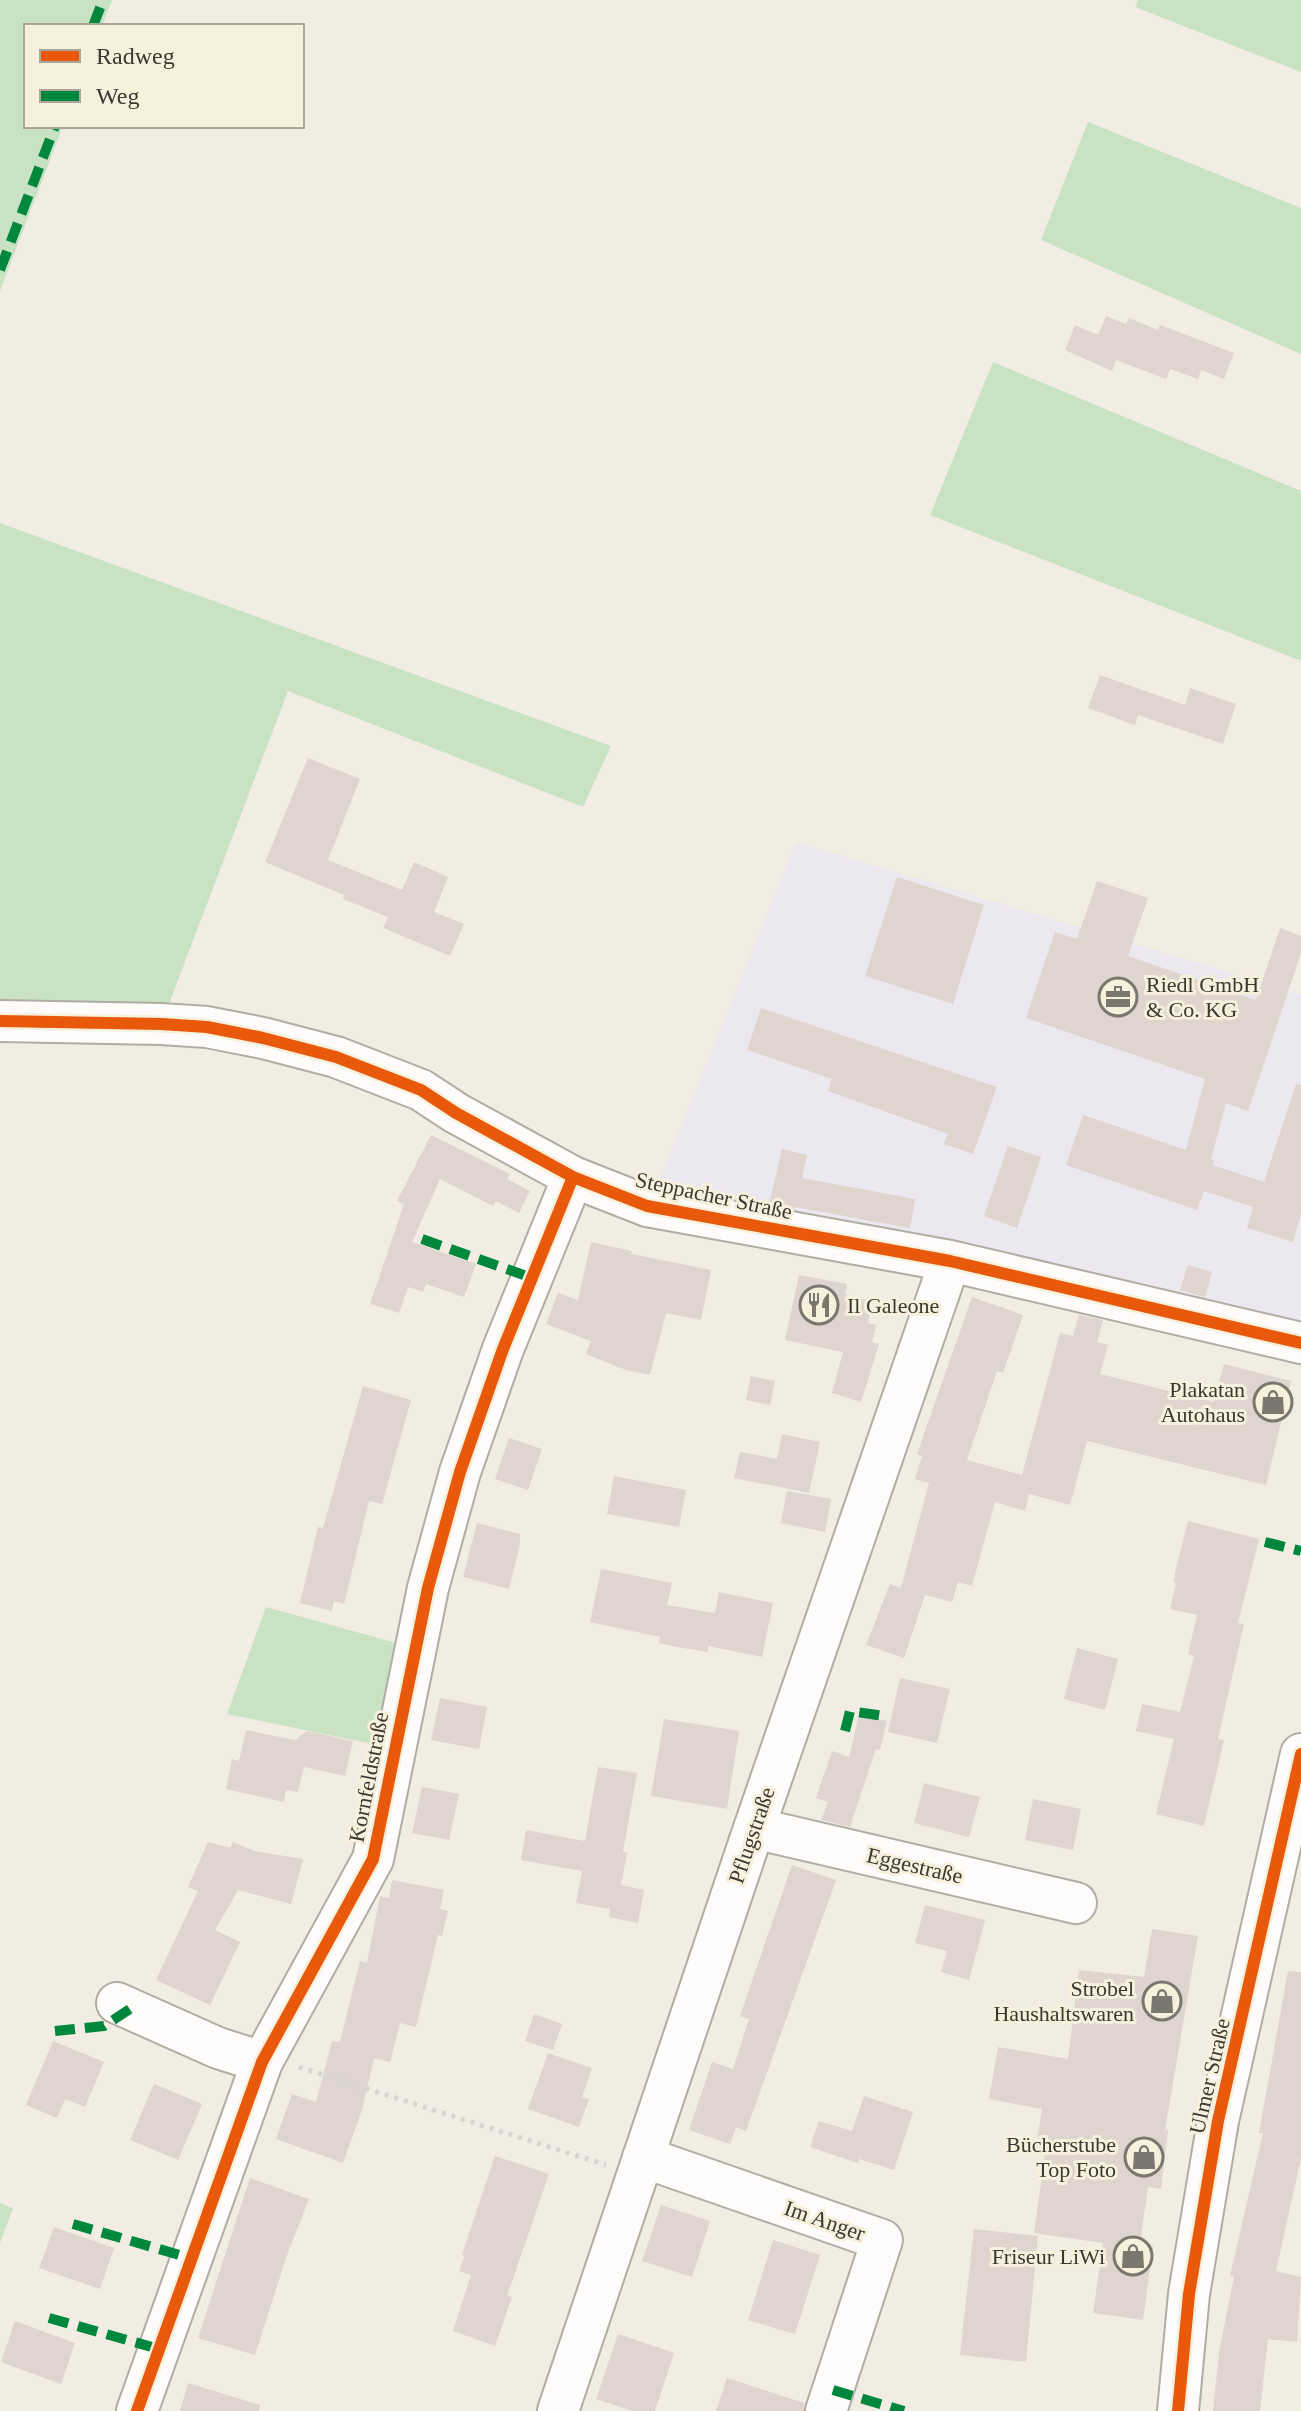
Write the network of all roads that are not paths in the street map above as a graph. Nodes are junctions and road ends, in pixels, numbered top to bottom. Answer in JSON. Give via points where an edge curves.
{"nodes":[{"id":1,"x":0,"y":1021,"type":"edge"},
{"id":2,"x":573,"y":1177,"type":"junction"},
{"id":3,"x":950,"y":1261,"type":"junction"},
{"id":4,"x":1301,"y":1343,"type":"edge"},
{"id":5,"x":1301,"y":1754,"type":"edge"},
{"id":6,"x":1296,"y":1800,"type":"edge"},
{"id":7,"x":754,"y":1828,"type":"junction"},
{"id":8,"x":1076,"y":1903,"type":"dead end"},
{"id":9,"x":1285,"y":1910,"type":"edge"},
{"id":10,"x":117,"y":2003,"type":"dead end"},
{"id":11,"x":262,"y":2062,"type":"junction"},
{"id":12,"x":640,"y":2166,"type":"junction"},
{"id":13,"x":137,"y":2411,"type":"edge"},
{"id":14,"x":558,"y":2411,"type":"edge"},
{"id":15,"x":826,"y":2411,"type":"edge"},
{"id":16,"x":1178,"y":2411,"type":"edge"}],
"edges":[{"from":1,"to":2,"type":"street","name":"Steppacher Straße","via":[[207,1027],[336,1057],[421,1090]]},
{"from":2,"to":3,"type":"street","name":"Steppacher Straße","via":[[647,1206]]},
{"from":2,"to":11,"type":"street","name":"Kornfeldstraße","via":[[460,1472],[428,1588],[373,1859]]},
{"from":3,"to":4,"type":"street","name":"Steppacher Straße"},
{"from":3,"to":7,"type":"street","name":"Pflugstraße"},
{"from":5,"to":6,"type":"street","name":"Ulmer Straße"},
{"from":6,"to":9,"type":"street","name":"Ulmer Straße"},
{"from":7,"to":8,"type":"street","name":"Eggestraße"},
{"from":7,"to":12,"type":"street","name":"Pflugstraße"},
{"from":9,"to":16,"type":"street","name":"Ulmer Straße","via":[[1218,2121],[1189,2294]]},
{"from":10,"to":11,"type":"street"},
{"from":11,"to":13,"type":"street","name":"Kornfeldstraße"},
{"from":12,"to":14,"type":"street","name":"Pflugstraße"},
{"from":12,"to":15,"type":"street","name":"Im Anger","via":[[882,2240]]}]}
